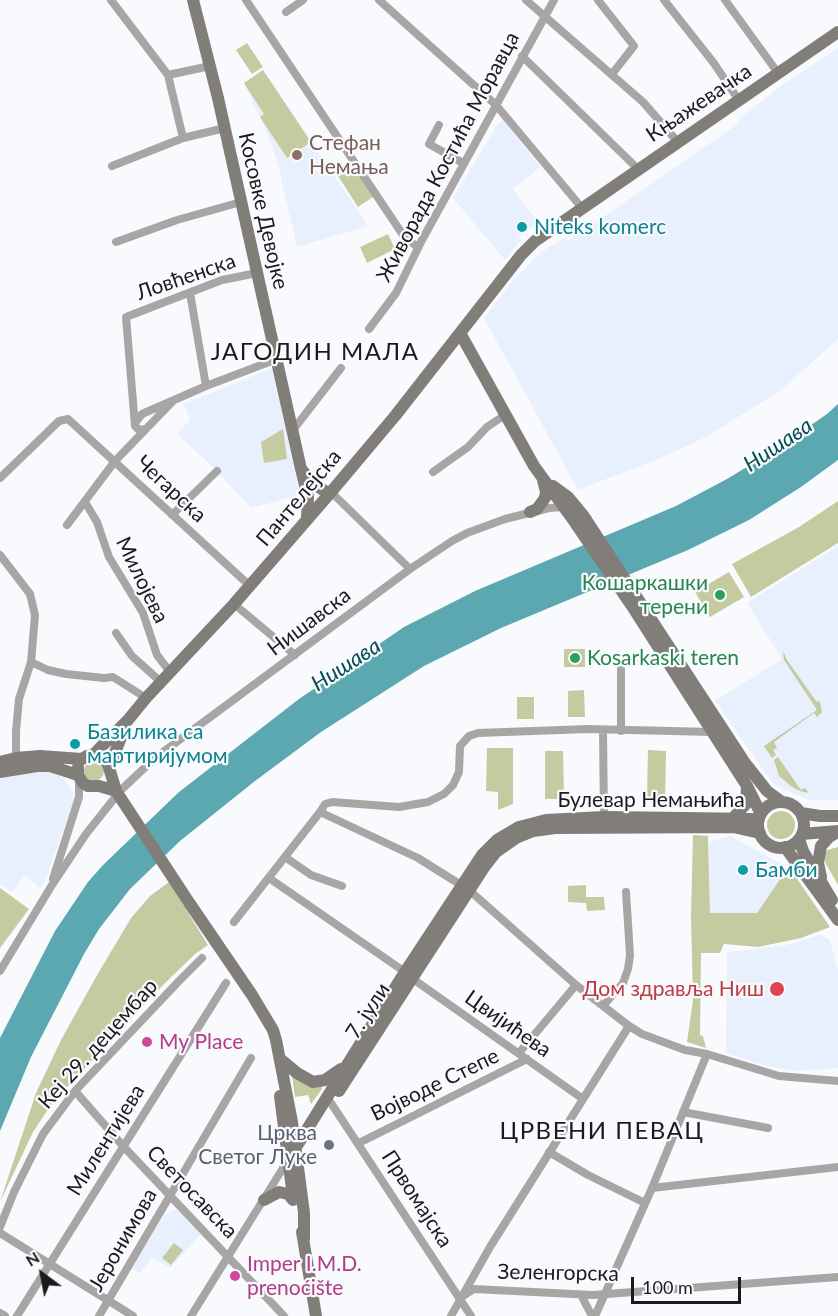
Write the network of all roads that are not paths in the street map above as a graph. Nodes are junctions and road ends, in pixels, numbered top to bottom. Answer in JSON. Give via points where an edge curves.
{"nodes":[{"id":1,"x":111,"y":0,"type":"edge"},
{"id":2,"x":193,"y":0,"type":"edge"},
{"id":3,"x":246,"y":0,"type":"edge"},
{"id":4,"x":303,"y":0,"type":"edge"},
{"id":5,"x":379,"y":0,"type":"edge"},
{"id":6,"x":526,"y":0,"type":"edge"},
{"id":7,"x":554,"y":0,"type":"edge"},
{"id":8,"x":598,"y":0,"type":"edge"},
{"id":9,"x":664,"y":0,"type":"edge"},
{"id":10,"x":725,"y":0,"type":"edge"},
{"id":11,"x":286,"y":12,"type":"dead end"},
{"id":12,"x":545,"y":16,"type":"junction"},
{"id":13,"x":838,"y":32,"type":"edge"},
{"id":14,"x":522,"y":56,"type":"junction"},
{"id":15,"x":210,"y":66,"type":"junction"},
{"id":16,"x":778,"y":73,"type":"junction"},
{"id":17,"x":612,"y":74,"type":"junction"},
{"id":18,"x":168,"y":75,"type":"junction"},
{"id":19,"x":738,"y":99,"type":"junction"},
{"id":20,"x":496,"y":105,"type":"junction"},
{"id":21,"x":439,"y":125,"type":"dead end"},
{"id":22,"x":225,"y":128,"type":"junction"},
{"id":23,"x":183,"y":138,"type":"junction"},
{"id":24,"x":677,"y":141,"type":"junction"},
{"id":25,"x":464,"y":163,"type":"junction"},
{"id":26,"x":112,"y":166,"type":"dead end"},
{"id":27,"x":638,"y":169,"type":"junction"},
{"id":28,"x":241,"y":202,"type":"junction"},
{"id":29,"x":582,"y":208,"type":"junction"},
{"id":30,"x":116,"y":242,"type":"dead end"},
{"id":31,"x":418,"y":247,"type":"junction"},
{"id":32,"x":257,"y":273,"type":"junction"},
{"id":33,"x":190,"y":293,"type":"junction"},
{"id":34,"x":369,"y":329,"type":"dead end"},
{"id":35,"x":460,"y":333,"type":"junction"},
{"id":36,"x":277,"y":359,"type":"junction"},
{"id":37,"x":341,"y":368,"type":"dead end"},
{"id":38,"x":206,"y":386,"type":"junction"},
{"id":39,"x":174,"y":400,"type":"junction"},
{"id":40,"x":505,"y":414,"type":"junction"},
{"id":41,"x":135,"y":423,"type":"junction"},
{"id":42,"x":145,"y":429,"type":"junction"},
{"id":43,"x":293,"y":430,"type":"junction"},
{"id":44,"x":297,"y":450,"type":"junction"},
{"id":45,"x":115,"y":461,"type":"junction"},
{"id":46,"x":301,"y":469,"type":"junction"},
{"id":47,"x":217,"y":471,"type":"dead end"},
{"id":48,"x":433,"y":472,"type":"dead end"},
{"id":49,"x":0,"y":478,"type":"edge"},
{"id":50,"x":544,"y":479,"type":"junction"},
{"id":51,"x":331,"y":492,"type":"junction"},
{"id":52,"x":85,"y":502,"type":"junction"},
{"id":53,"x":564,"y":507,"type":"junction"},
{"id":54,"x":534,"y":512,"type":"junction"},
{"id":55,"x":172,"y":515,"type":"junction"},
{"id":56,"x":577,"y":518,"type":"junction"},
{"id":57,"x":306,"y":519,"type":"junction"},
{"id":58,"x":67,"y":525,"type":"dead end"},
{"id":59,"x":0,"y":555,"type":"edge"},
{"id":60,"x":410,"y":569,"type":"junction"},
{"id":61,"x":250,"y":585,"type":"junction"},
{"id":62,"x":234,"y":604,"type":"junction"},
{"id":63,"x":635,"y":604,"type":"junction"},
{"id":64,"x":116,"y":633,"type":"dead end"},
{"id":65,"x":295,"y":655,"type":"junction"},
{"id":66,"x":32,"y":662,"type":"junction"},
{"id":67,"x":621,"y":669,"type":"dead end"},
{"id":68,"x":170,"y":672,"type":"junction"},
{"id":69,"x":161,"y":682,"type":"junction"},
{"id":70,"x":146,"y":698,"type":"junction"},
{"id":71,"x":128,"y":720,"type":"junction"},
{"id":72,"x":603,"y":731,"type":"junction"},
{"id":73,"x":621,"y":731,"type":"junction"},
{"id":74,"x":712,"y":732,"type":"junction"},
{"id":75,"x":87,"y":757,"type":"junction"},
{"id":76,"x":16,"y":758,"type":"junction"},
{"id":77,"x":0,"y":762,"type":"edge"},
{"id":78,"x":109,"y":770,"type":"junction"},
{"id":79,"x":0,"y":772,"type":"edge"},
{"id":80,"x":78,"y":777,"type":"junction"},
{"id":81,"x":99,"y":786,"type":"junction"},
{"id":82,"x":747,"y":786,"type":"junction"},
{"id":83,"x":117,"y":793,"type":"junction"},
{"id":84,"x":782,"y":802,"type":"junction"},
{"id":85,"x":320,"y":812,"type":"junction"},
{"id":86,"x":801,"y":813,"type":"junction"},
{"id":87,"x":838,"y":816,"type":"edge"},
{"id":88,"x":604,"y":817,"type":"junction"},
{"id":89,"x":760,"y":817,"type":"junction"},
{"id":90,"x":732,"y":819,"type":"junction"},
{"id":91,"x":838,"y":832,"type":"edge"},
{"id":92,"x":760,"y":833,"type":"junction"},
{"id":93,"x":801,"y":836,"type":"junction"},
{"id":94,"x":785,"y":847,"type":"junction"},
{"id":95,"x":285,"y":857,"type":"junction"},
{"id":96,"x":269,"y":878,"type":"junction"},
{"id":97,"x":823,"y":884,"type":"junction"},
{"id":98,"x":52,"y":885,"type":"junction"},
{"id":99,"x":342,"y":886,"type":"dead end"},
{"id":100,"x":466,"y":888,"type":"junction"},
{"id":101,"x":626,"y":892,"type":"dead end"},
{"id":102,"x":838,"y":915,"type":"edge"},
{"id":103,"x":838,"y":920,"type":"edge"},
{"id":104,"x":234,"y":922,"type":"dead end"},
{"id":105,"x":202,"y":958,"type":"dead end"},
{"id":106,"x":0,"y":971,"type":"edge"},
{"id":107,"x":409,"y":976,"type":"junction"},
{"id":108,"x":226,"y":983,"type":"dead end"},
{"id":109,"x":576,"y":985,"type":"junction"},
{"id":110,"x":603,"y":1006,"type":"junction"},
{"id":111,"x":629,"y":1026,"type":"junction"},
{"id":112,"x":519,"y":1053,"type":"junction"},
{"id":113,"x":707,"y":1054,"type":"junction"},
{"id":114,"x":251,"y":1058,"type":"dead end"},
{"id":115,"x":528,"y":1059,"type":"junction"},
{"id":116,"x":280,"y":1064,"type":"junction"},
{"id":117,"x":346,"y":1064,"type":"junction"},
{"id":118,"x":838,"y":1082,"type":"edge"},
{"id":119,"x":75,"y":1091,"type":"junction"},
{"id":120,"x":583,"y":1099,"type":"junction"},
{"id":121,"x":331,"y":1103,"type":"junction"},
{"id":122,"x":683,"y":1112,"type":"junction"},
{"id":123,"x":768,"y":1128,"type":"dead end"},
{"id":124,"x":359,"y":1143,"type":"junction"},
{"id":125,"x":123,"y":1146,"type":"junction"},
{"id":126,"x":549,"y":1152,"type":"junction"},
{"id":127,"x":291,"y":1155,"type":"junction"},
{"id":128,"x":838,"y":1167,"type":"edge"},
{"id":129,"x":652,"y":1188,"type":"junction"},
{"id":130,"x":170,"y":1195,"type":"junction"},
{"id":131,"x":264,"y":1200,"type":"junction"},
{"id":132,"x":293,"y":1200,"type":"junction"},
{"id":133,"x":645,"y":1203,"type":"junction"},
{"id":134,"x":0,"y":1227,"type":"edge"},
{"id":135,"x":0,"y":1233,"type":"edge"},
{"id":136,"x":304,"y":1239,"type":"junction"},
{"id":137,"x":228,"y":1256,"type":"junction"},
{"id":138,"x":49,"y":1262,"type":"junction"},
{"id":139,"x":838,"y":1278,"type":"edge"},
{"id":140,"x":606,"y":1294,"type":"junction"},
{"id":141,"x":581,"y":1295,"type":"junction"},
{"id":142,"x":460,"y":1298,"type":"junction"},
{"id":143,"x":109,"y":1299,"type":"junction"},
{"id":144,"x":0,"y":1313,"type":"edge"},
{"id":145,"x":5,"y":1316,"type":"edge"},
{"id":146,"x":17,"y":1316,"type":"edge"},
{"id":147,"x":99,"y":1316,"type":"edge"},
{"id":148,"x":133,"y":1316,"type":"edge"},
{"id":149,"x":191,"y":1316,"type":"edge"},
{"id":150,"x":284,"y":1316,"type":"edge"},
{"id":151,"x":316,"y":1316,"type":"edge"},
{"id":152,"x":451,"y":1316,"type":"edge"},
{"id":153,"x":471,"y":1316,"type":"edge"},
{"id":154,"x":593,"y":1316,"type":"edge"}],
"edges":[{"from":1,"to":18,"type":"street"},
{"from":2,"to":15,"type":"street","name":"Косовке Девојке"},
{"from":3,"to":31,"type":"street","via":[[405,238]]},
{"from":4,"to":11,"type":"street"},
{"from":5,"to":20,"type":"street"},
{"from":6,"to":12,"type":"street"},
{"from":7,"to":12,"type":"street","name":"Живорада Костића Моравца"},
{"from":8,"to":17,"type":"street","via":[[634,46]]},
{"from":9,"to":19,"type":"street"},
{"from":10,"to":16,"type":"street"},
{"from":12,"to":14,"type":"street","name":"Живорада Костића Моравца"},
{"from":12,"to":17,"type":"street"},
{"from":13,"to":16,"type":"street","name":"Књажевачка"},
{"from":14,"to":20,"type":"street","name":"Живорада Костића Моравца"},
{"from":14,"to":27,"type":"street"},
{"from":15,"to":18,"type":"street"},
{"from":15,"to":22,"type":"street","name":"Косовке Девојке"},
{"from":16,"to":19,"type":"street","name":"Књажевачка"},
{"from":17,"to":24,"type":"street"},
{"from":18,"to":23,"type":"street"},
{"from":19,"to":24,"type":"street","name":"Књажевачка"},
{"from":20,"to":25,"type":"street","name":"Живорада Костића Моравца"},
{"from":20,"to":29,"type":"street"},
{"from":21,"to":25,"type":"street","via":[[429,144]]},
{"from":22,"to":23,"type":"street"},
{"from":22,"to":28,"type":"street","name":"Косовке Девојке"},
{"from":23,"to":26,"type":"street"},
{"from":24,"to":27,"type":"street","name":"Књажевачка"},
{"from":25,"to":31,"type":"street","name":"Живорада Костића Моравца"},
{"from":27,"to":29,"type":"street","name":"Књажевачка"},
{"from":28,"to":30,"type":"street"},
{"from":28,"to":32,"type":"street","name":"Косовке Девојке"},
{"from":29,"to":35,"type":"street","name":"Пантелејска","via":[[528,247]]},
{"from":31,"to":34,"type":"street","name":"Живорада Костића Моравца","via":[[396,293]]},
{"from":32,"to":33,"type":"street","name":"Ловћенска","via":[[222,280]]},
{"from":32,"to":36,"type":"street","name":"Косовке Девојке"},
{"from":33,"to":38,"type":"street"},
{"from":33,"to":41,"type":"street","name":"Ловћенска","via":[[126,316]]},
{"from":35,"to":40,"type":"street"},
{"from":35,"to":51,"type":"street","name":"Пантелејска"},
{"from":36,"to":38,"type":"street"},
{"from":36,"to":43,"type":"street","name":"Косовке Девојке"},
{"from":37,"to":43,"type":"street"},
{"from":38,"to":39,"type":"street"},
{"from":39,"to":41,"type":"street","via":[[142,414]]},
{"from":39,"to":42,"type":"street"},
{"from":40,"to":48,"type":"street"},
{"from":40,"to":50,"type":"street"},
{"from":41,"to":42,"type":"street","via":[[139,430]]},
{"from":42,"to":45,"type":"street"},
{"from":43,"to":44,"type":"street","name":"Косовке Девојке"},
{"from":44,"to":46,"type":"street","name":"Косовке Девојке"},
{"from":44,"to":51,"type":"street","name":"Косовке Девојке"},
{"from":45,"to":49,"type":"street","name":"Чегарска","via":[[68,419],[59,421]]},
{"from":45,"to":52,"type":"street"},
{"from":45,"to":55,"type":"street","name":"Чегарска"},
{"from":46,"to":51,"type":"street","via":[[313,483]]},
{"from":46,"to":57,"type":"street","name":"Косовке Девојке","via":[[308,497]]},
{"from":47,"to":55,"type":"street"},
{"from":50,"to":53,"type":"street"},
{"from":50,"to":54,"type":"street","via":[[550,500]]},
{"from":50,"to":56,"type":"street","via":[[568,497]]},
{"from":51,"to":57,"type":"street","name":"Пантелејска"},
{"from":51,"to":60,"type":"street"},
{"from":52,"to":58,"type":"street"},
{"from":52,"to":68,"type":"street","name":"Милојева","via":[[109,557],[143,613],[157,655]]},
{"from":53,"to":54,"type":"street","name":"Нишавска"},
{"from":53,"to":56,"type":"street"},
{"from":54,"to":56,"type":"street"},
{"from":54,"to":60,"type":"street","name":"Нишавска","via":[[467,533]]},
{"from":55,"to":61,"type":"street","name":"Чегарска"},
{"from":56,"to":63,"type":"street"},
{"from":57,"to":61,"type":"street","name":"Пантелејска"},
{"from":59,"to":66,"type":"street","via":[[30,594],[34,607]]},
{"from":60,"to":65,"type":"street","name":"Нишавска"},
{"from":61,"to":62,"type":"street","name":"Пантелејска"},
{"from":62,"to":65,"type":"street"},
{"from":62,"to":68,"type":"street","name":"Пантелејска"},
{"from":63,"to":74,"type":"street"},
{"from":63,"to":84,"type":"street","via":[[746,764]]},
{"from":64,"to":69,"type":"street","via":[[132,656]]},
{"from":65,"to":83,"type":"street","name":"Нишавска","via":[[155,758]]},
{"from":66,"to":70,"type":"street","via":[[73,675],[112,677]]},
{"from":66,"to":76,"type":"street","via":[[19,699]]},
{"from":67,"to":73,"type":"street"},
{"from":68,"to":69,"type":"street","name":"Пантелејска"},
{"from":69,"to":70,"type":"street","name":"Пантелејска"},
{"from":70,"to":71,"type":"street","name":"Пантелејска"},
{"from":71,"to":75,"type":"street","name":"Пантелејска"},
{"from":71,"to":78,"type":"street","name":"Пантелејска"},
{"from":72,"to":73,"type":"street"},
{"from":72,"to":85,"type":"street","via":[[478,733],[460,746],[459,772],[444,794],[428,802],[399,807],[332,802]]},
{"from":72,"to":88,"type":"street"},
{"from":73,"to":74,"type":"street"},
{"from":74,"to":82,"type":"street"},
{"from":75,"to":76,"type":"street"},
{"from":75,"to":78,"type":"street","via":[[103,758]]},
{"from":75,"to":80,"type":"street","via":[[78,766]]},
{"from":76,"to":77,"type":"street"},
{"from":78,"to":81,"type":"street"},
{"from":78,"to":83,"type":"street"},
{"from":79,"to":80,"type":"street","via":[[50,766]]},
{"from":80,"to":81,"type":"street","via":[[88,786]]},
{"from":80,"to":98,"type":"street","via":[[79,797]]},
{"from":81,"to":83,"type":"street"},
{"from":82,"to":89,"type":"street","via":[[757,802]]},
{"from":82,"to":90,"type":"street","via":[[746,804]]},
{"from":83,"to":98,"type":"street","name":"Нишавска"},
{"from":83,"to":116,"type":"street","bridge":true,"via":[[263,1013],[273,1030]]},
{"from":84,"to":86,"type":"street"},
{"from":84,"to":89,"type":"street","via":[[768,806]]},
{"from":85,"to":95,"type":"street"},
{"from":85,"to":100,"type":"street","via":[[418,858]]},
{"from":86,"to":87,"type":"street"},
{"from":86,"to":93,"type":"street"},
{"from":88,"to":90,"type":"street","name":"Булевар Немањића"},
{"from":88,"to":100,"type":"street","name":"Булевар Немањића","via":[[546,820],[510,831],[486,849]]},
{"from":89,"to":90,"type":"street","name":"Булевар Немањића"},
{"from":89,"to":92,"type":"street"},
{"from":91,"to":93,"type":"street"},
{"from":91,"to":97,"type":"street","via":[[822,844],[819,853]]},
{"from":92,"to":94,"type":"street","via":[[772,845]]},
{"from":92,"to":100,"type":"street","name":"Булевар Немањића","via":[[733,827],[544,829],[516,838],[496,852]]},
{"from":93,"to":94,"type":"street"},
{"from":93,"to":97,"type":"street","via":[[803,852]]},
{"from":94,"to":103,"type":"street"},
{"from":95,"to":96,"type":"street"},
{"from":95,"to":99,"type":"street","via":[[311,875]]},
{"from":96,"to":104,"type":"street"},
{"from":96,"to":107,"type":"street","name":"Цвијићева"},
{"from":97,"to":102,"type":"street"},
{"from":98,"to":106,"type":"street"},
{"from":100,"to":107,"type":"street","name":"7. јули"},
{"from":100,"to":109,"type":"street"},
{"from":101,"to":110,"type":"street","via":[[628,969],[623,983]]},
{"from":105,"to":119,"type":"street","name":"Кеј 29. децембар"},
{"from":107,"to":112,"type":"street","name":"Цвијићева"},
{"from":107,"to":117,"type":"street","name":"7. јули"},
{"from":107,"to":121,"type":"street","name":"7. јули"},
{"from":108,"to":125,"type":"street","name":"Милентијева"},
{"from":109,"to":110,"type":"street"},
{"from":109,"to":112,"type":"street","name":"Војводе Степе"},
{"from":110,"to":111,"type":"street"},
{"from":111,"to":113,"type":"street","via":[[662,1042]]},
{"from":111,"to":120,"type":"street"},
{"from":112,"to":115,"type":"street","name":"Цвијићева"},
{"from":113,"to":118,"type":"street","via":[[778,1076]]},
{"from":113,"to":122,"type":"street"},
{"from":114,"to":130,"type":"street","name":"Јеронимова"},
{"from":115,"to":120,"type":"street","name":"Цвијићева"},
{"from":115,"to":124,"type":"street","name":"Војводе Степе"},
{"from":116,"to":117,"type":"street","via":[[316,1082]]},
{"from":116,"to":127,"type":"street","via":[[292,1122]]},
{"from":117,"to":127,"type":"street","name":"7. јули"},
{"from":119,"to":125,"type":"street","name":"Светосавска"},
{"from":119,"to":134,"type":"street","name":"Кеј 29. децембар","via":[[43,1134]]},
{"from":120,"to":126,"type":"street"},
{"from":121,"to":124,"type":"street","name":"Првомајска"},
{"from":121,"to":127,"type":"street","name":"7. јули"},
{"from":122,"to":123,"type":"street"},
{"from":122,"to":129,"type":"street"},
{"from":124,"to":142,"type":"street","name":"Првомајска"},
{"from":125,"to":130,"type":"street","name":"Светосавска"},
{"from":125,"to":138,"type":"street","name":"Милентијева"},
{"from":126,"to":133,"type":"street"},
{"from":126,"to":142,"type":"street"},
{"from":127,"to":131,"type":"street","name":"7. јули"},
{"from":127,"to":132,"type":"street"},
{"from":127,"to":136,"type":"street","via":[[304,1213]]},
{"from":128,"to":129,"type":"street"},
{"from":129,"to":133,"type":"street"},
{"from":130,"to":137,"type":"street","name":"Светосавска"},
{"from":130,"to":143,"type":"street","name":"Јеронимова"},
{"from":131,"to":132,"type":"street","via":[[279,1192]]},
{"from":131,"to":137,"type":"street","name":"7. јули"},
{"from":132,"to":136,"type":"street"},
{"from":133,"to":140,"type":"street"},
{"from":135,"to":138,"type":"street"},
{"from":136,"to":151,"type":"street"},
{"from":137,"to":149,"type":"street","name":"7. јули"},
{"from":137,"to":150,"type":"street","name":"Светосавска"},
{"from":138,"to":143,"type":"street"},
{"from":138,"to":146,"type":"street","name":"Милентијева"},
{"from":139,"to":140,"type":"street","name":"Зеленгорска"},
{"from":140,"to":141,"type":"street","name":"Зеленгорска"},
{"from":140,"to":154,"type":"street"},
{"from":141,"to":142,"type":"street","name":"Зеленгорска","via":[[474,1289]]},
{"from":141,"to":154,"type":"street"},
{"from":142,"to":152,"type":"street"},
{"from":142,"to":153,"type":"street","name":"Првомајска"},
{"from":143,"to":147,"type":"street","name":"Јеронимова"},
{"from":143,"to":148,"type":"street"},
{"from":144,"to":145,"type":"street"}]}
